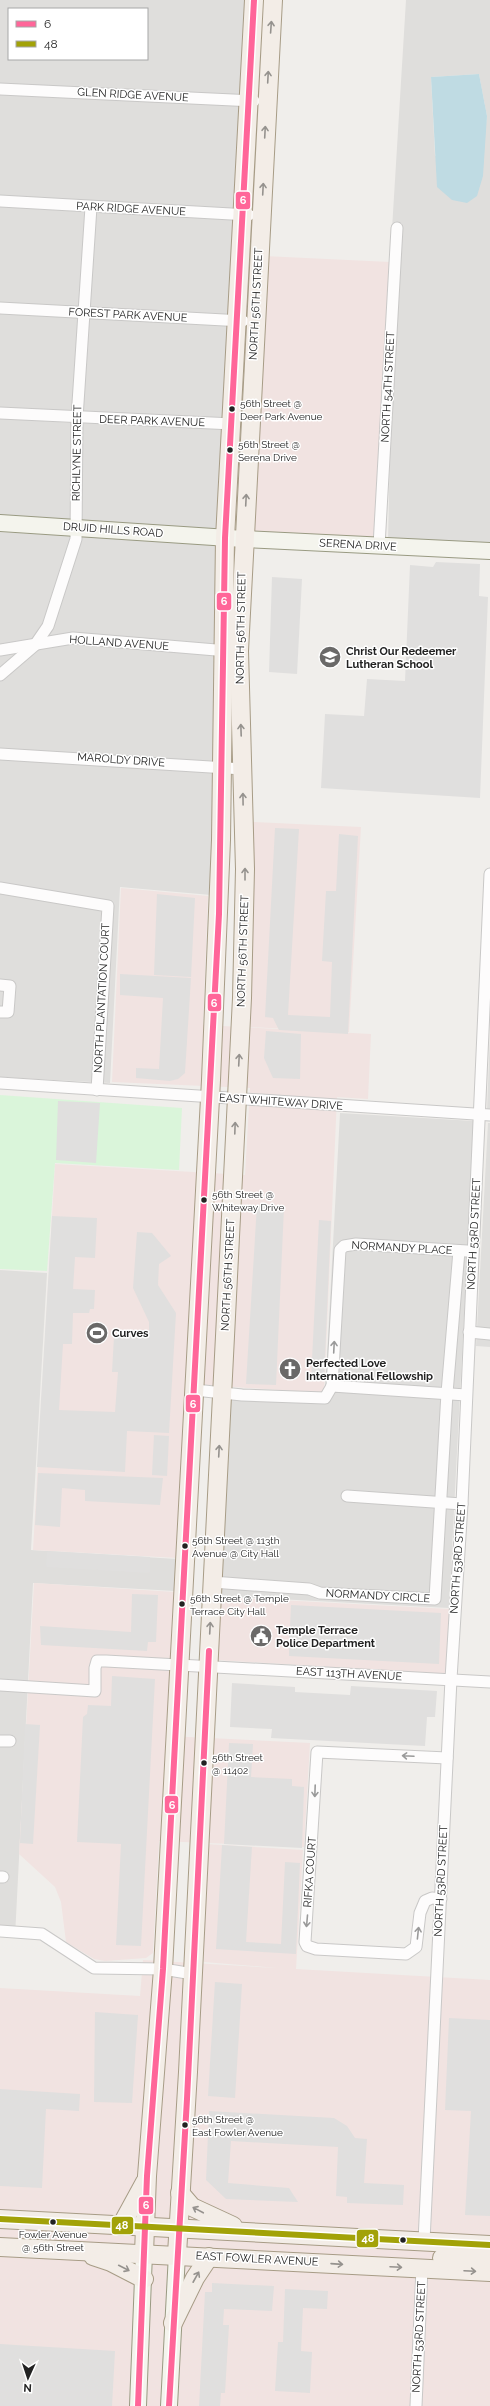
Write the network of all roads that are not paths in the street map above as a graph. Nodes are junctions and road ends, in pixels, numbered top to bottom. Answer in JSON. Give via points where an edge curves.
{"nodes":[{"id":1,"x":254,"y":0,"type":"edge"},
{"id":2,"x":273,"y":0,"type":"edge"},
{"id":3,"x":0,"y":89,"type":"edge"},
{"id":4,"x":258,"y":101,"type":"junction"},
{"id":5,"x":0,"y":201,"type":"edge"},
{"id":6,"x":91,"y":206,"type":"junction"},
{"id":7,"x":252,"y":215,"type":"junction"},
{"id":8,"x":397,"y":228,"type":"dead end"},
{"id":9,"x":0,"y":308,"type":"edge"},
{"id":10,"x":84,"y":312,"type":"junction"},
{"id":11,"x":247,"y":321,"type":"junction"},
{"id":12,"x":0,"y":413,"type":"edge"},
{"id":13,"x":77,"y":418,"type":"junction"},
{"id":14,"x":233,"y":424,"type":"junction"},
{"id":15,"x":0,"y":523,"type":"edge"},
{"id":16,"x":75,"y":527,"type":"junction"},
{"id":17,"x":225,"y":538,"type":"junction"},
{"id":18,"x":244,"y":539,"type":"junction"},
{"id":19,"x":379,"y":546,"type":"junction"},
{"id":20,"x":490,"y":551,"type":"edge"},
{"id":21,"x":35,"y":645,"type":"junction"},
{"id":22,"x":0,"y":650,"type":"edge"},
{"id":23,"x":231,"y":651,"type":"junction"},
{"id":24,"x":0,"y":675,"type":"edge"},
{"id":25,"x":0,"y":754,"type":"edge"},
{"id":26,"x":222,"y":767,"type":"junction"},
{"id":27,"x":243,"y":769,"type":"junction"},
{"id":28,"x":490,"y":874,"type":"edge"},
{"id":29,"x":490,"y":882,"type":"edge"},
{"id":30,"x":0,"y":888,"type":"edge"},
{"id":31,"x":216,"y":963,"type":"junction"},
{"id":32,"x":243,"y":964,"type":"junction"},
{"id":33,"x":0,"y":985,"type":"edge"},
{"id":34,"x":487,"y":988,"type":"edge"},
{"id":35,"x":0,"y":1012,"type":"edge"},
{"id":36,"x":0,"y":1083,"type":"edge"},
{"id":37,"x":97,"y":1090,"type":"junction"},
{"id":38,"x":210,"y":1098,"type":"junction"},
{"id":39,"x":236,"y":1099,"type":"junction"},
{"id":40,"x":485,"y":1115,"type":"edge"},
{"id":41,"x":205,"y":1193,"type":"junction"},
{"id":42,"x":232,"y":1196,"type":"junction"},
{"id":43,"x":204,"y":1212,"type":"junction"},
{"id":44,"x":231,"y":1214,"type":"junction"},
{"id":45,"x":459,"y":1251,"type":"junction"},
{"id":46,"x":473,"y":1252,"type":"junction"},
{"id":47,"x":470,"y":1332,"type":"junction"},
{"id":48,"x":490,"y":1334,"type":"edge"},
{"id":49,"x":196,"y":1372,"type":"junction"},
{"id":50,"x":223,"y":1373,"type":"junction"},
{"id":51,"x":332,"y":1386,"type":"junction"},
{"id":52,"x":195,"y":1390,"type":"junction"},
{"id":53,"x":222,"y":1392,"type":"junction"},
{"id":54,"x":447,"y":1394,"type":"junction"},
{"id":55,"x":466,"y":1395,"type":"junction"},
{"id":56,"x":347,"y":1496,"type":"dead end"},
{"id":57,"x":442,"y":1502,"type":"junction"},
{"id":58,"x":462,"y":1504,"type":"junction"},
{"id":59,"x":212,"y":1582,"type":"junction"},
{"id":60,"x":180,"y":1666,"type":"junction"},
{"id":61,"x":208,"y":1667,"type":"junction"},
{"id":62,"x":451,"y":1679,"type":"junction"},
{"id":63,"x":490,"y":1682,"type":"edge"},
{"id":64,"x":0,"y":1685,"type":"edge"},
{"id":65,"x":447,"y":1758,"type":"junction"},
{"id":66,"x":441,"y":1899,"type":"junction"},
{"id":67,"x":0,"y":1931,"type":"edge"},
{"id":68,"x":163,"y":1969,"type":"junction"},
{"id":69,"x":193,"y":1974,"type":"junction"},
{"id":70,"x":147,"y":2176,"type":"junction"},
{"id":71,"x":180,"y":2194,"type":"junction"},
{"id":72,"x":0,"y":2219,"type":"edge"},
{"id":73,"x":121,"y":2226,"type":"junction"},
{"id":74,"x":145,"y":2226,"type":"junction"},
{"id":75,"x":178,"y":2228,"type":"junction"},
{"id":76,"x":246,"y":2231,"type":"junction"},
{"id":77,"x":424,"y":2241,"type":"junction"},
{"id":78,"x":490,"y":2245,"type":"edge"},
{"id":79,"x":0,"y":2247,"type":"edge"},
{"id":80,"x":77,"y":2250,"type":"junction"},
{"id":81,"x":144,"y":2253,"type":"junction"},
{"id":82,"x":177,"y":2254,"type":"junction"},
{"id":83,"x":209,"y":2256,"type":"junction"},
{"id":84,"x":490,"y":2259,"type":"edge"},
{"id":85,"x":422,"y":2268,"type":"junction"},
{"id":86,"x":490,"y":2272,"type":"edge"},
{"id":87,"x":144,"y":2279,"type":"junction"},
{"id":88,"x":173,"y":2323,"type":"junction"},
{"id":89,"x":138,"y":2406,"type":"edge"},
{"id":90,"x":169,"y":2406,"type":"edge"},
{"id":91,"x":416,"y":2406,"type":"edge"}],
"edges":[{"from":1,"to":4,"type":"main road","name":"NORTH 56TH STREET"},
{"from":4,"to":2,"type":"main road","name":"NORTH 56TH STREET","one_way":true},
{"from":3,"to":4,"type":"street","name":"GLEN RIDGE AVENUE"},
{"from":4,"to":7,"type":"main road","name":"NORTH 56TH STREET"},
{"from":5,"to":6,"type":"street","name":"PARK RIDGE AVENUE"},
{"from":6,"to":7,"type":"street","name":"PARK RIDGE AVENUE"},
{"from":6,"to":10,"type":"street","name":"RICHLYNE STREET"},
{"from":7,"to":11,"type":"main road","name":"NORTH 56TH STREET"},
{"from":8,"to":19,"type":"street","name":"NORTH 54TH STREET"},
{"from":9,"to":10,"type":"street","name":"FOREST PARK AVENUE"},
{"from":10,"to":11,"type":"street","name":"FOREST PARK AVENUE"},
{"from":10,"to":13,"type":"street","name":"RICHLYNE STREET"},
{"from":11,"to":14,"type":"main road","name":"NORTH 56TH STREET"},
{"from":18,"to":11,"type":"main road","name":"NORTH 56TH STREET","one_way":true},
{"from":12,"to":13,"type":"street","name":"DEER PARK AVENUE"},
{"from":13,"to":14,"type":"street","name":"DEER PARK AVENUE"},
{"from":13,"to":16,"type":"street","name":"RICHLYNE STREET"},
{"from":14,"to":17,"type":"main road","name":"NORTH 56TH STREET"},
{"from":15,"to":16,"type":"street","name":"DRUID HILLS ROAD"},
{"from":16,"to":17,"type":"street","name":"DRUID HILLS ROAD"},
{"from":16,"to":21,"type":"street","name":"RICHLYNE STREET","via":[[76,539],[48,626]]},
{"from":17,"to":18,"type":"street","name":"SERENA DRIVE"},
{"from":17,"to":23,"type":"main road","name":"NORTH 56TH STREET"},
{"from":18,"to":19,"type":"street","name":"SERENA DRIVE"},
{"from":18,"to":23,"type":"main road","name":"NORTH 56TH STREET"},
{"from":19,"to":20,"type":"street","name":"SERENA DRIVE"},
{"from":21,"to":22,"type":"street","name":"HOLLAND AVENUE"},
{"from":21,"to":23,"type":"street","name":"HOLLAND AVENUE","via":[[73,638]]},
{"from":21,"to":24,"type":"street","name":"RICHLYNE STREET"},
{"from":23,"to":26,"type":"main road","name":"NORTH 56TH STREET"},
{"from":27,"to":23,"type":"main road","name":"NORTH 56TH STREET","one_way":true},
{"from":25,"to":26,"type":"street","name":"MAROLDY DRIVE"},
{"from":26,"to":27,"type":"street","name":"MAROLDY DRIVE"},
{"from":26,"to":31,"type":"main road","name":"NORTH 56TH STREET"},
{"from":32,"to":27,"type":"main road","name":"NORTH 56TH STREET","one_way":true},
{"from":28,"to":29,"type":"street","name":"NORTH 53RD STREET"},
{"from":29,"to":34,"type":"street","name":"NORTH 53RD STREET"},
{"from":30,"to":37,"type":"street","name":"NORTH PLANTATION COURT","via":[[108,906]]},
{"from":31,"to":32,"type":"main road"},
{"from":31,"to":38,"type":"main road","name":"NORTH 56TH STREET"},
{"from":39,"to":32,"type":"main road","name":"NORTH 56TH STREET","one_way":true},
{"from":33,"to":35,"type":"street","via":[[10,986],[8,1012]]},
{"from":34,"to":40,"type":"street","name":"NORTH 53RD STREET"},
{"from":36,"to":37,"type":"street","name":"EAST WHITEWAY DRIVE"},
{"from":37,"to":38,"type":"street","name":"EAST WHITEWAY DRIVE"},
{"from":38,"to":39,"type":"street","name":"EAST WHITEWAY DRIVE"},
{"from":38,"to":41,"type":"main road","name":"NORTH 56TH STREET"},
{"from":39,"to":40,"type":"street","name":"EAST WHITEWAY DRIVE"},
{"from":42,"to":39,"type":"main road","name":"NORTH 56TH STREET","one_way":true},
{"from":40,"to":46,"type":"street","name":"NORTH 53RD STREET"},
{"from":41,"to":42,"type":"main road"},
{"from":41,"to":43,"type":"main road","name":"NORTH 56TH STREET"},
{"from":42,"to":44,"type":"main road","name":"NORTH 56TH STREET"},
{"from":43,"to":44,"type":"main road"},
{"from":43,"to":49,"type":"main road","name":"NORTH 56TH STREET"},
{"from":44,"to":50,"type":"main road","name":"NORTH 56TH STREET"},
{"from":45,"to":46,"type":"street"},
{"from":51,"to":45,"type":"street","name":"NORMANDY PLACE","one_way":true,"via":[[340,1250],[349,1244],[356,1244]]},
{"from":45,"to":54,"type":"street","name":"NORMANDY PLACE"},
{"from":46,"to":47,"type":"street","name":"NORTH 53RD STREET"},
{"from":47,"to":48,"type":"street"},
{"from":47,"to":55,"type":"street","name":"NORTH 53RD STREET"},
{"from":49,"to":50,"type":"main road"},
{"from":49,"to":52,"type":"main road","name":"NORTH 56TH STREET"},
{"from":50,"to":53,"type":"main road","name":"NORTH 56TH STREET"},
{"from":51,"to":53,"type":"street","via":[[325,1398]]},
{"from":51,"to":54,"type":"street"},
{"from":52,"to":53,"type":"street"},
{"from":52,"to":60,"type":"main road","name":"NORTH 56TH STREET"},
{"from":59,"to":53,"type":"main road","name":"NORTH 56TH STREET","one_way":true},
{"from":54,"to":55,"type":"street"},
{"from":54,"to":57,"type":"street","name":"NORMANDY CIRCLE"},
{"from":55,"to":58,"type":"street","name":"NORTH 53RD STREET"},
{"from":56,"to":57,"type":"street"},
{"from":57,"to":58,"type":"street"},
{"from":57,"to":59,"type":"street","name":"NORMANDY CIRCLE","via":[[436,1599],[320,1593],[309,1588]]},
{"from":58,"to":62,"type":"street","name":"NORTH 53RD STREET"},
{"from":61,"to":59,"type":"main road","name":"NORTH 56TH STREET","one_way":true},
{"from":60,"to":61,"type":"street","name":"EAST 113TH AVENUE"},
{"from":60,"to":64,"type":"street","name":"EAST 113TH AVENUE","via":[[97,1661],[95,1691]]},
{"from":60,"to":68,"type":"main road","name":"NORTH 56TH STREET"},
{"from":61,"to":62,"type":"street","name":"EAST 113TH AVENUE"},
{"from":61,"to":69,"type":"main road","name":"NORTH 56TH STREET"},
{"from":62,"to":63,"type":"street","name":"EAST 113TH AVENUE"},
{"from":62,"to":65,"type":"street","name":"NORTH 53RD STREET"},
{"from":65,"to":66,"type":"street","name":"NORTH 53RD STREET"},
{"from":65,"to":66,"type":"street","name":"RIFKA COURT","one_way":true,"via":[[317,1752],[305,1942],[307,1946],[316,1949],[406,1954],[416,1947],[420,1913],[425,1901],[432,1898]]},
{"from":66,"to":77,"type":"street","name":"NORTH 53RD STREET"},
{"from":67,"to":68,"type":"street","via":[[42,1934],[94,1968]]},
{"from":68,"to":69,"type":"street"},
{"from":68,"to":70,"type":"main road","name":"NORTH 56TH STREET"},
{"from":69,"to":71,"type":"main road","name":"NORTH 56TH STREET"},
{"from":70,"to":73,"type":"main road"},
{"from":70,"to":74,"type":"main road","name":"NORTH 56TH STREET"},
{"from":71,"to":75,"type":"main road","name":"NORTH 56TH STREET"},
{"from":76,"to":71,"type":"main road","one_way":true,"via":[[192,2207]]},
{"from":72,"to":73,"type":"main road"},
{"from":73,"to":74,"type":"main road"},
{"from":74,"to":75,"type":"main road"},
{"from":74,"to":81,"type":"main road","name":"NORTH 56TH STREET"},
{"from":75,"to":76,"type":"main road"},
{"from":75,"to":82,"type":"main road","name":"NORTH 56TH STREET"},
{"from":76,"to":77,"type":"main road"},
{"from":77,"to":78,"type":"main road"},
{"from":79,"to":80,"type":"main road","name":"EAST FOWLER AVENUE"},
{"from":80,"to":81,"type":"main road","name":"EAST FOWLER AVENUE"},
{"from":80,"to":87,"type":"main road","one_way":true,"via":[[111,2262]]},
{"from":81,"to":82,"type":"main road","name":"EAST FOWLER AVENUE"},
{"from":81,"to":87,"type":"street","name":"NORTH 56TH STREET"},
{"from":82,"to":83,"type":"main road","name":"EAST FOWLER AVENUE"},
{"from":82,"to":88,"type":"street","name":"NORTH 56TH STREET"},
{"from":83,"to":85,"type":"main road","name":"EAST FOWLER AVENUE","one_way":true},
{"from":88,"to":83,"type":"main road","one_way":true},
{"from":84,"to":85,"type":"main road","via":[[432,2259]]},
{"from":85,"to":86,"type":"main road","name":"EAST FOWLER AVENUE","one_way":true},
{"from":85,"to":91,"type":"street","name":"NORTH 53RD STREET"},
{"from":87,"to":89,"type":"street","name":"NORTH 56TH STREET"},
{"from":88,"to":90,"type":"street","name":"NORTH 56TH STREET"}]}
